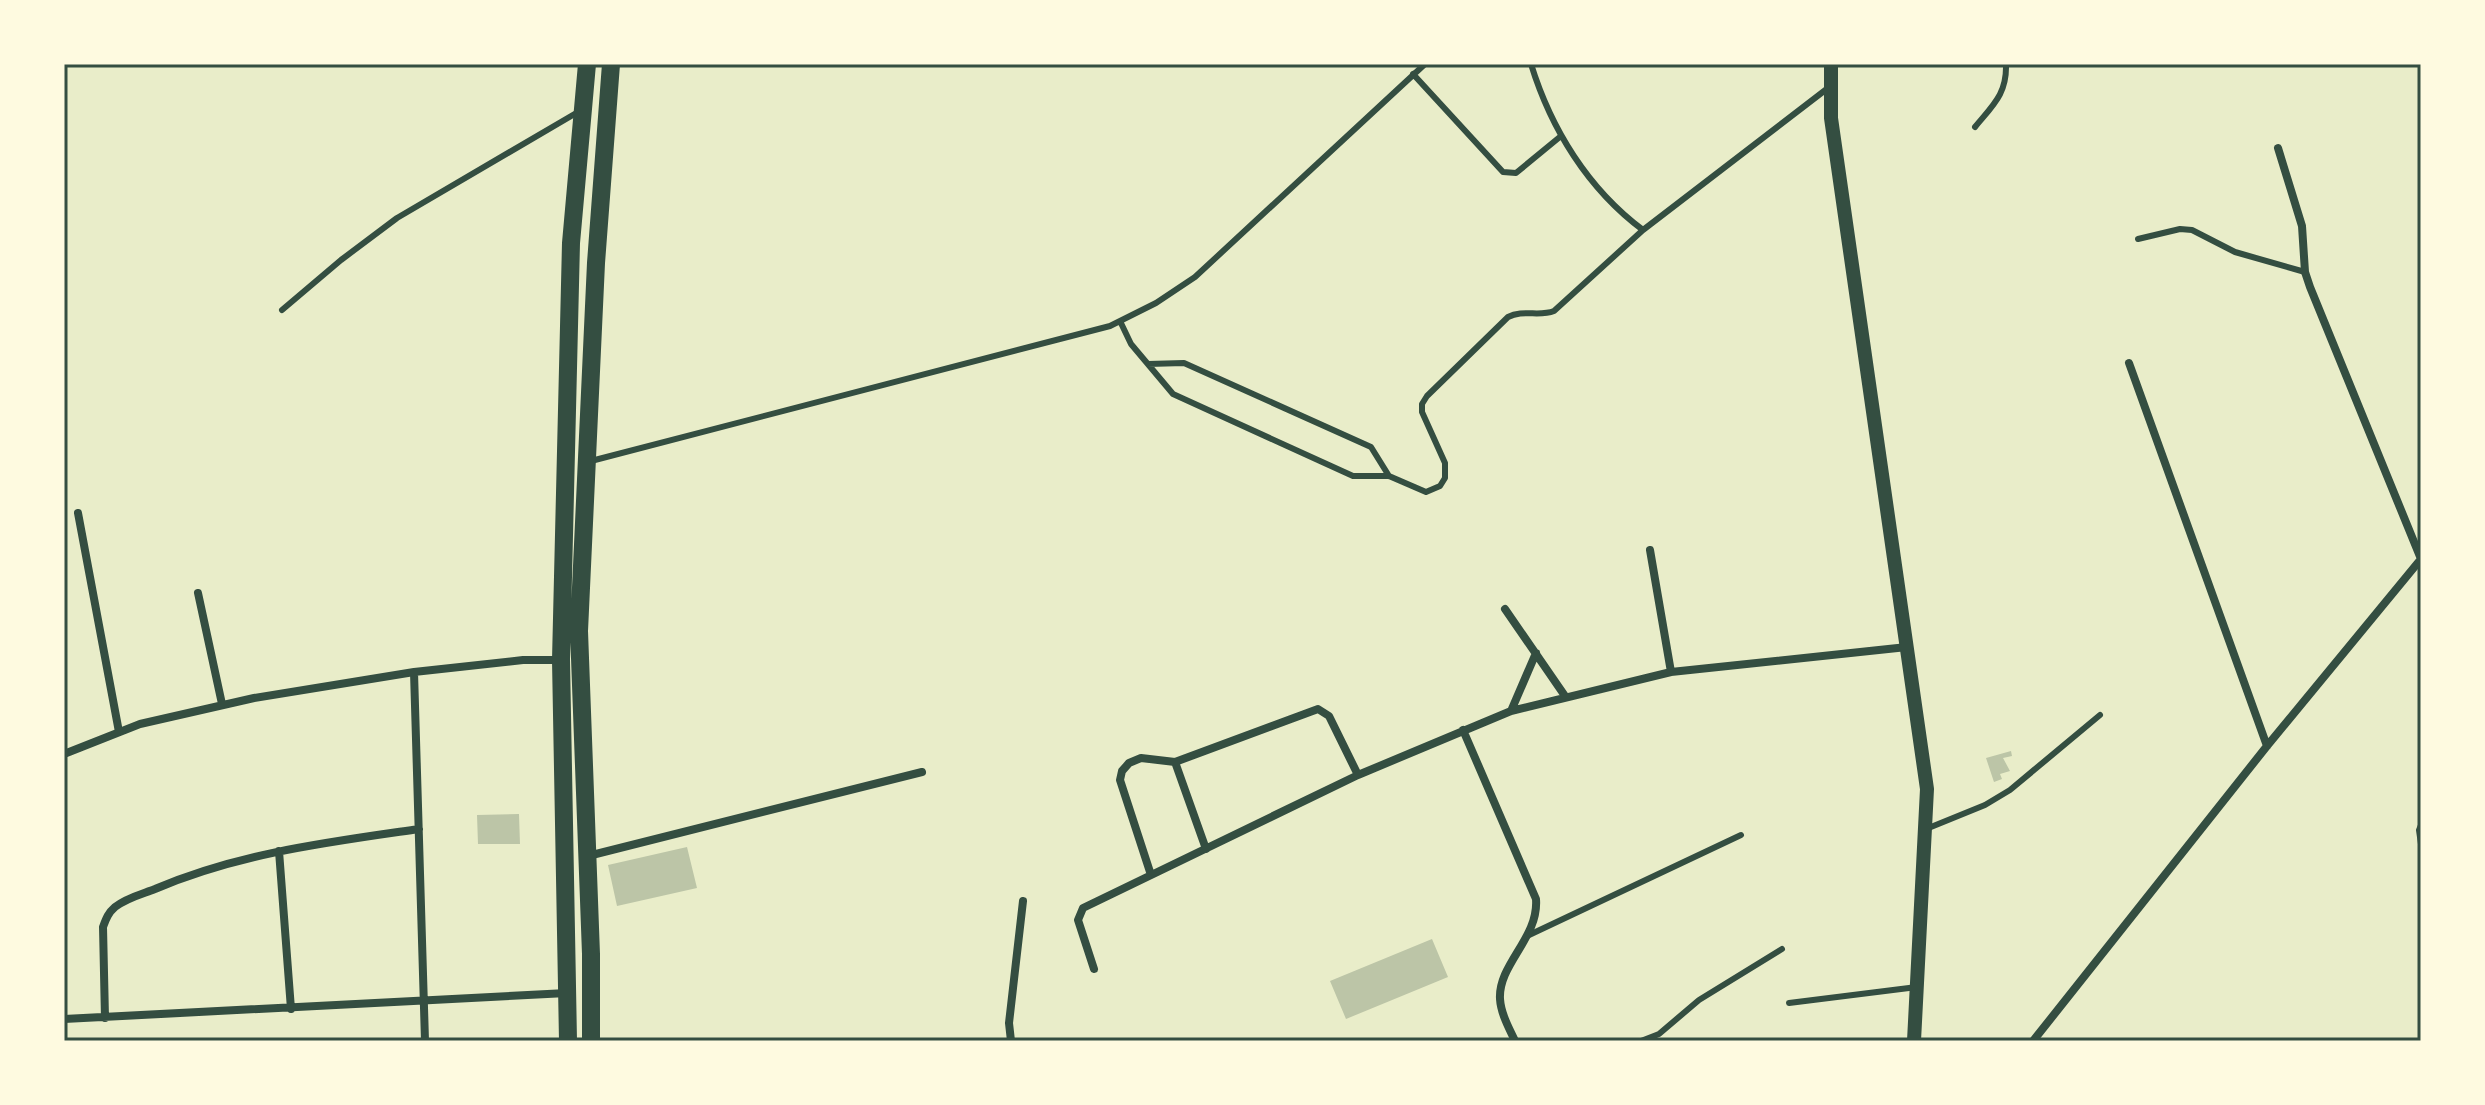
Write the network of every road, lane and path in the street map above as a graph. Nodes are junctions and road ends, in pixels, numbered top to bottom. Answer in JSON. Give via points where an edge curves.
{"nodes":[{"id":1,"x":587,"y":64,"type":"edge"},
{"id":2,"x":611,"y":64,"type":"edge"},
{"id":3,"x":1425,"y":64,"type":"edge"},
{"id":4,"x":1531,"y":64,"type":"edge"},
{"id":5,"x":1831,"y":64,"type":"edge"},
{"id":6,"x":2006,"y":64,"type":"edge"},
{"id":7,"x":1413,"y":74,"type":"junction"},
{"id":8,"x":1831,"y":86,"type":"junction"},
{"id":9,"x":583,"y":109,"type":"junction"},
{"id":10,"x":1975,"y":127,"type":"dead end"},
{"id":11,"x":1561,"y":136,"type":"junction"},
{"id":12,"x":2278,"y":148,"type":"dead end"},
{"id":13,"x":1643,"y":230,"type":"junction"},
{"id":14,"x":2138,"y":239,"type":"dead end"},
{"id":15,"x":2305,"y":272,"type":"junction"},
{"id":16,"x":282,"y":310,"type":"dead end"},
{"id":17,"x":1120,"y":321,"type":"junction"},
{"id":18,"x":2129,"y":363,"type":"dead end"},
{"id":19,"x":1148,"y":364,"type":"junction"},
{"id":20,"x":587,"y":462,"type":"junction"},
{"id":21,"x":1389,"y":476,"type":"junction"},
{"id":22,"x":78,"y":513,"type":"dead end"},
{"id":23,"x":1650,"y":550,"type":"dead end"},
{"id":24,"x":198,"y":593,"type":"dead end"},
{"id":25,"x":1505,"y":609,"type":"dead end"},
{"id":26,"x":1907,"y":647,"type":"junction"},
{"id":27,"x":1536,"y":653,"type":"junction"},
{"id":28,"x":561,"y":660,"type":"junction"},
{"id":29,"x":414,"y":672,"type":"junction"},
{"id":30,"x":1671,"y":672,"type":"junction"},
{"id":31,"x":1565,"y":696,"type":"junction"},
{"id":32,"x":222,"y":704,"type":"junction"},
{"id":33,"x":1511,"y":711,"type":"junction"},
{"id":34,"x":2100,"y":715,"type":"dead end"},
{"id":35,"x":1463,"y":730,"type":"junction"},
{"id":36,"x":119,"y":732,"type":"junction"},
{"id":37,"x":2267,"y":746,"type":"junction"},
{"id":38,"x":64,"y":754,"type":"edge"},
{"id":39,"x":1175,"y":762,"type":"junction"},
{"id":40,"x":922,"y":772,"type":"dead end"},
{"id":41,"x":1358,"y":775,"type":"junction"},
{"id":42,"x":2421,"y":825,"type":"edge"},
{"id":43,"x":419,"y":829,"type":"junction"},
{"id":44,"x":1926,"y":829,"type":"junction"},
{"id":45,"x":1741,"y":835,"type":"dead end"},
{"id":46,"x":2421,"y":844,"type":"edge"},
{"id":47,"x":1206,"y":849,"type":"junction"},
{"id":48,"x":279,"y":851,"type":"junction"},
{"id":49,"x":587,"y":856,"type":"junction"},
{"id":50,"x":1151,"y":875,"type":"junction"},
{"id":51,"x":1023,"y":901,"type":"dead end"},
{"id":52,"x":1527,"y":936,"type":"junction"},
{"id":53,"x":1782,"y":949,"type":"dead end"},
{"id":54,"x":1094,"y":969,"type":"dead end"},
{"id":55,"x":1917,"y":987,"type":"junction"},
{"id":56,"x":567,"y":993,"type":"junction"},
{"id":57,"x":425,"y":1002,"type":"junction"},
{"id":58,"x":1789,"y":1003,"type":"dead end"},
{"id":59,"x":291,"y":1009,"type":"junction"},
{"id":60,"x":105,"y":1018,"type":"junction"},
{"id":61,"x":64,"y":1019,"type":"edge"},
{"id":62,"x":425,"y":1041,"type":"edge"},
{"id":63,"x":568,"y":1041,"type":"edge"},
{"id":64,"x":591,"y":1041,"type":"edge"},
{"id":65,"x":1011,"y":1041,"type":"edge"},
{"id":66,"x":1515,"y":1041,"type":"edge"},
{"id":67,"x":1641,"y":1041,"type":"edge"},
{"id":68,"x":1914,"y":1041,"type":"edge"},
{"id":69,"x":2033,"y":1041,"type":"edge"}],
"edges":[{"from":1,"to":9,"type":"main road"},
{"from":2,"to":20,"type":"main road"},
{"from":3,"to":7,"type":"lane"},
{"from":4,"to":11,"type":"lane"},
{"from":5,"to":8,"type":"street"},
{"from":6,"to":10,"type":"lane","via":[[2003,92]]},
{"from":7,"to":11,"type":"lane","via":[[1503,172],[1516,173]]},
{"from":7,"to":17,"type":"lane","via":[[1195,277]]},
{"from":8,"to":13,"type":"lane"},
{"from":8,"to":26,"type":"street","via":[[1831,118]]},
{"from":9,"to":16,"type":"lane","via":[[397,218]]},
{"from":9,"to":28,"type":"main road","via":[[571,243]]},
{"from":11,"to":13,"type":"lane","via":[[1621,213]]},
{"from":12,"to":15,"type":"street","via":[[2302,226]]},
{"from":13,"to":21,"type":"lane","via":[[1554,311],[1508,317],[1427,396],[1422,412],[1445,463],[1440,486],[1426,492]]},
{"from":14,"to":15,"type":"lane","via":[[2192,230],[2235,252]]},
{"from":15,"to":37,"type":"street","via":[[2421,559]]},
{"from":17,"to":19,"type":"lane"},
{"from":17,"to":20,"type":"lane"},
{"from":18,"to":37,"type":"street"},
{"from":19,"to":21,"type":"lane","via":[[1173,394],[1353,476]]},
{"from":19,"to":21,"type":"lane","via":[[1184,363],[1371,447]]},
{"from":20,"to":49,"type":"main road","via":[[579,631]]},
{"from":22,"to":36,"type":"street"},
{"from":23,"to":30,"type":"street"},
{"from":24,"to":32,"type":"street"},
{"from":25,"to":27,"type":"street"},
{"from":26,"to":30,"type":"street"},
{"from":26,"to":44,"type":"street","via":[[1927,789]]},
{"from":27,"to":31,"type":"street"},
{"from":27,"to":33,"type":"street"},
{"from":28,"to":29,"type":"street"},
{"from":28,"to":56,"type":"main road"},
{"from":29,"to":32,"type":"street"},
{"from":29,"to":43,"type":"street"},
{"from":30,"to":31,"type":"street"},
{"from":31,"to":33,"type":"street"},
{"from":32,"to":36,"type":"street"},
{"from":33,"to":35,"type":"street"},
{"from":34,"to":44,"type":"lane","via":[[2010,790]]},
{"from":35,"to":41,"type":"street"},
{"from":35,"to":52,"type":"street","via":[[1536,899]]},
{"from":36,"to":38,"type":"street"},
{"from":37,"to":69,"type":"street"},
{"from":39,"to":41,"type":"street","via":[[1318,709],[1329,716]]},
{"from":39,"to":47,"type":"street"},
{"from":39,"to":50,"type":"street","via":[[1141,758],[1129,763],[1120,780]]},
{"from":40,"to":49,"type":"street"},
{"from":41,"to":47,"type":"street"},
{"from":42,"to":46,"type":"lane"},
{"from":43,"to":48,"type":"street"},
{"from":43,"to":57,"type":"street"},
{"from":44,"to":55,"type":"street"},
{"from":45,"to":52,"type":"lane"},
{"from":47,"to":50,"type":"street"},
{"from":48,"to":59,"type":"street"},
{"from":48,"to":60,"type":"street","via":[[191,874],[117,905],[103,927]]},
{"from":49,"to":64,"type":"main road"},
{"from":50,"to":54,"type":"street","via":[[1079,914]]},
{"from":51,"to":65,"type":"street"},
{"from":52,"to":66,"type":"street","via":[[1500,997]]},
{"from":53,"to":67,"type":"lane"},
{"from":55,"to":58,"type":"lane"},
{"from":55,"to":68,"type":"street"},
{"from":56,"to":57,"type":"street"},
{"from":56,"to":63,"type":"main road"},
{"from":57,"to":59,"type":"street"},
{"from":57,"to":62,"type":"street"},
{"from":59,"to":60,"type":"street"},
{"from":60,"to":61,"type":"street"}]}
